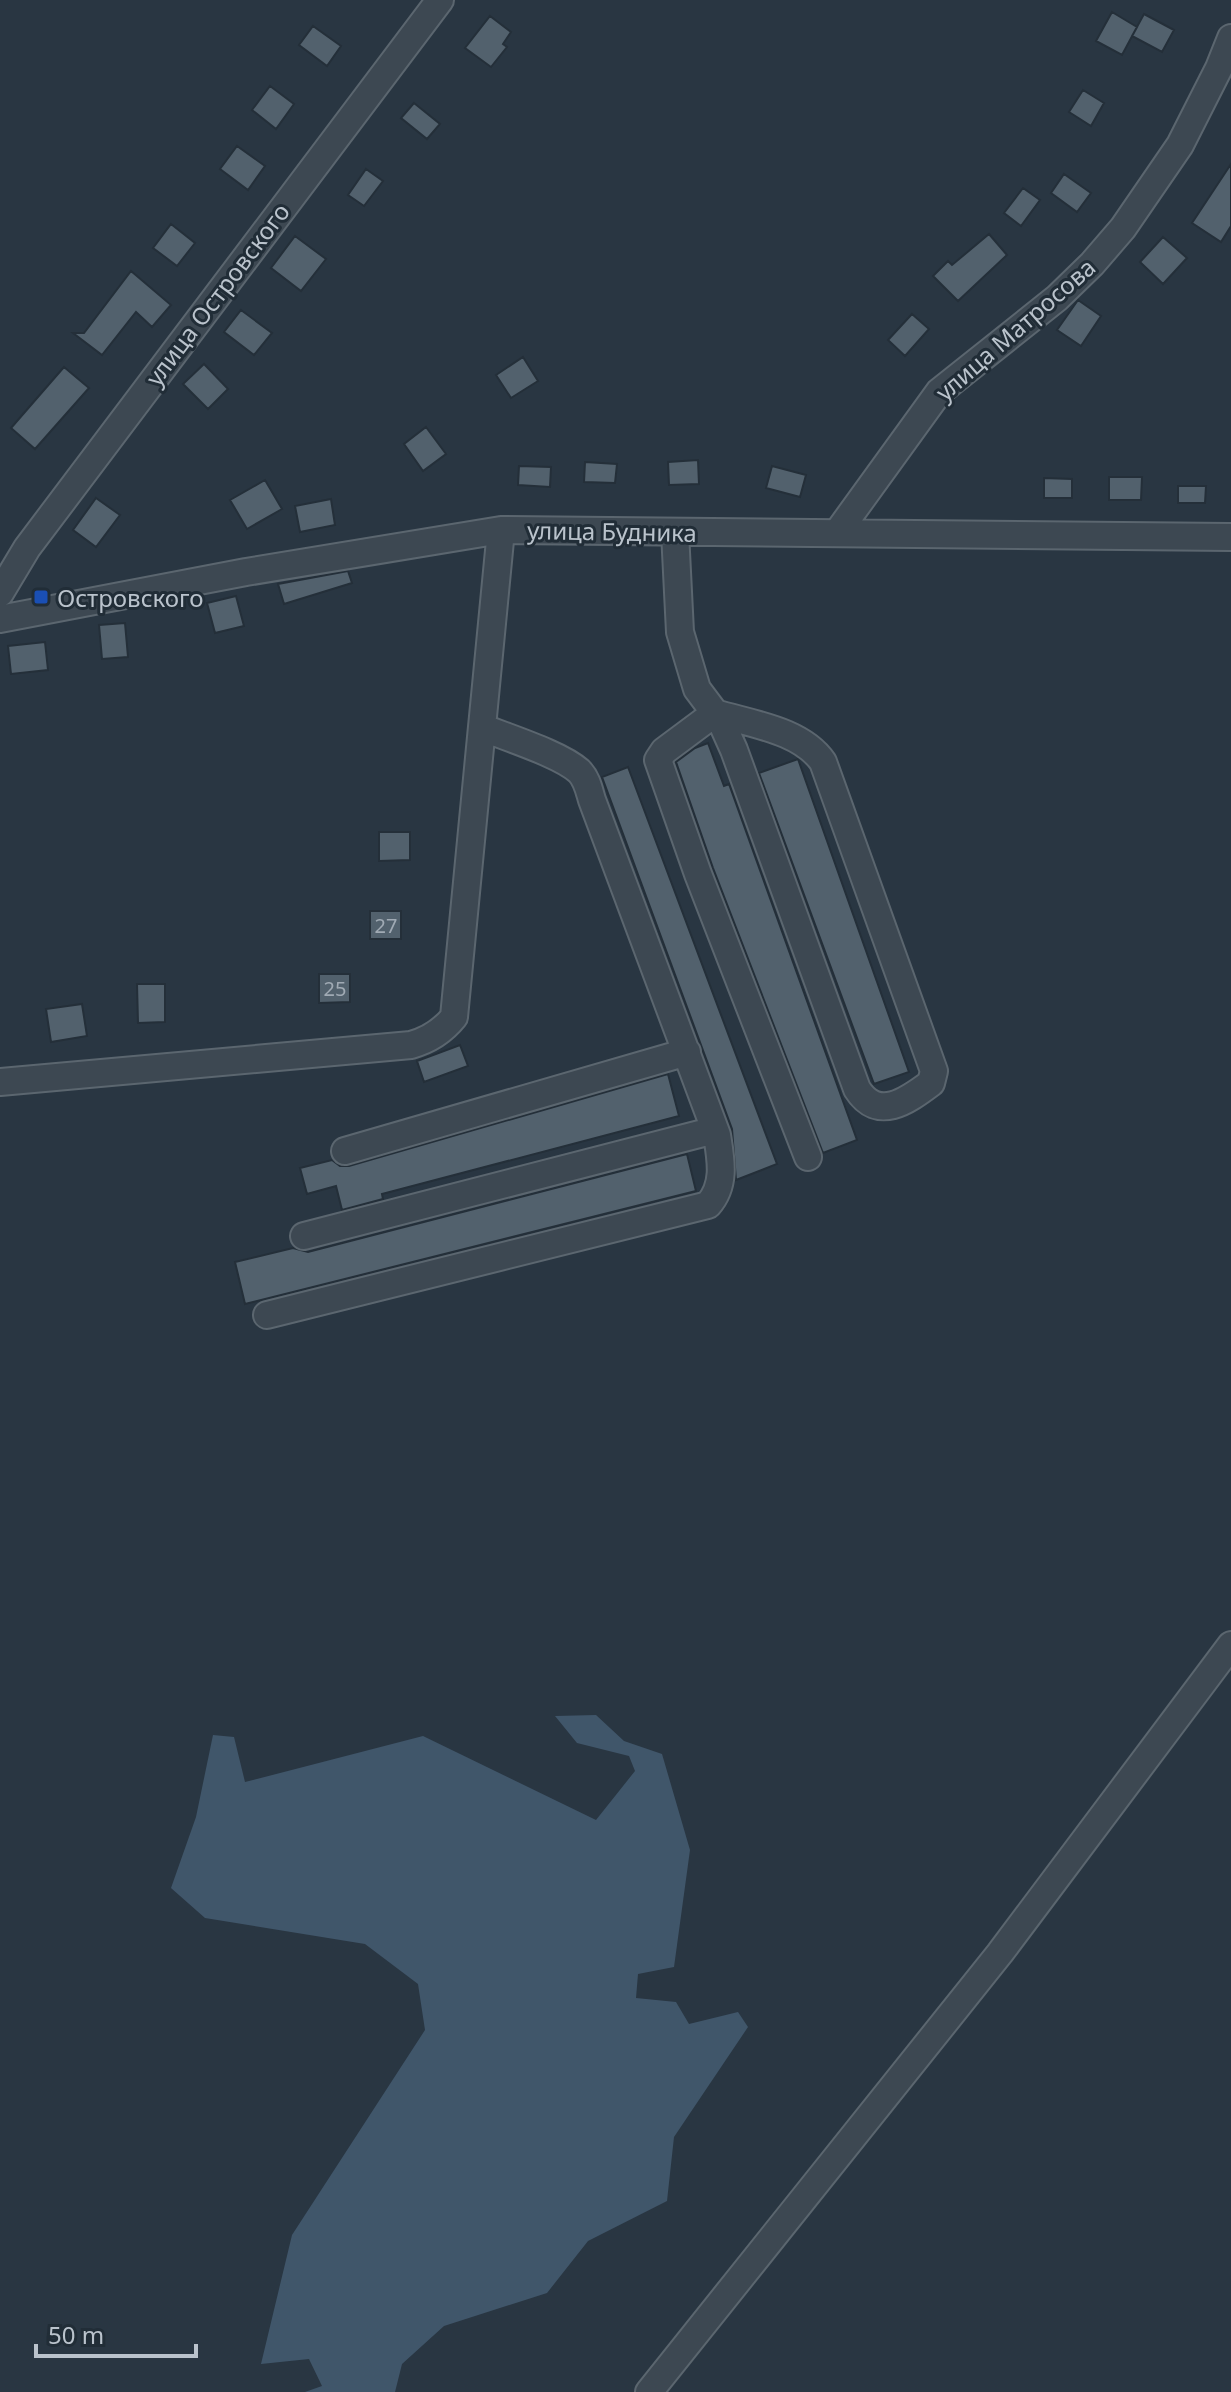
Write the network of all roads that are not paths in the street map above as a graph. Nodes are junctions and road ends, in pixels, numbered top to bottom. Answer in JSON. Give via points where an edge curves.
{"nodes":[{"id":1,"x":440,"y":0,"type":"edge"},
{"id":2,"x":1231,"y":38,"type":"edge"},
{"id":3,"x":501,"y":530,"type":"junction"},
{"id":4,"x":675,"y":532,"type":"junction"},
{"id":5,"x":837,"y":533,"type":"junction"},
{"id":6,"x":1231,"y":537,"type":"edge"},
{"id":7,"x":0,"y":593,"type":"edge"},
{"id":8,"x":0,"y":619,"type":"edge"},
{"id":9,"x":715,"y":713,"type":"junction"},
{"id":10,"x":484,"y":728,"type":"junction"},
{"id":11,"x":687,"y":1052,"type":"junction"},
{"id":12,"x":0,"y":1082,"type":"edge"},
{"id":13,"x":715,"y":1130,"type":"junction"},
{"id":14,"x":345,"y":1151,"type":"dead end"},
{"id":15,"x":808,"y":1157,"type":"dead end"},
{"id":16,"x":304,"y":1236,"type":"dead end"},
{"id":17,"x":267,"y":1315,"type":"dead end"},
{"id":18,"x":1231,"y":1645,"type":"edge"},
{"id":19,"x":649,"y":2392,"type":"edge"}],
"edges":[{"from":1,"to":7,"type":"street","name":"улица Островского","via":[[27,548]]},
{"from":2,"to":5,"type":"street","name":"улица Матросова","via":[[1180,145],[1123,228],[1057,298],[939,392]]},
{"from":3,"to":4,"type":"street","name":"улица Будника"},
{"from":3,"to":8,"type":"street","name":"улица Будника"},
{"from":3,"to":10,"type":"street"},
{"from":4,"to":5,"type":"street","name":"улица Будника"},
{"from":4,"to":9,"type":"street","via":[[680,632],[697,689]]},
{"from":5,"to":6,"type":"street","name":"улица Будника"},
{"from":9,"to":9,"type":"street","via":[[734,750],[857,1089],[872,1106],[904,1100],[931,1083],[934,1071],[823,762],[798,739]]},
{"from":9,"to":15,"type":"street","via":[[658,760]]},
{"from":10,"to":11,"type":"street","via":[[579,771],[588,784]]},
{"from":10,"to":12,"type":"street","via":[[454,1017],[436,1035],[411,1045]]},
{"from":11,"to":13,"type":"street"},
{"from":11,"to":14,"type":"street"},
{"from":13,"to":16,"type":"street"},
{"from":13,"to":17,"type":"street","via":[[721,1179],[708,1205]]},
{"from":18,"to":19,"type":"street","via":[[1000,1953]]}]}
